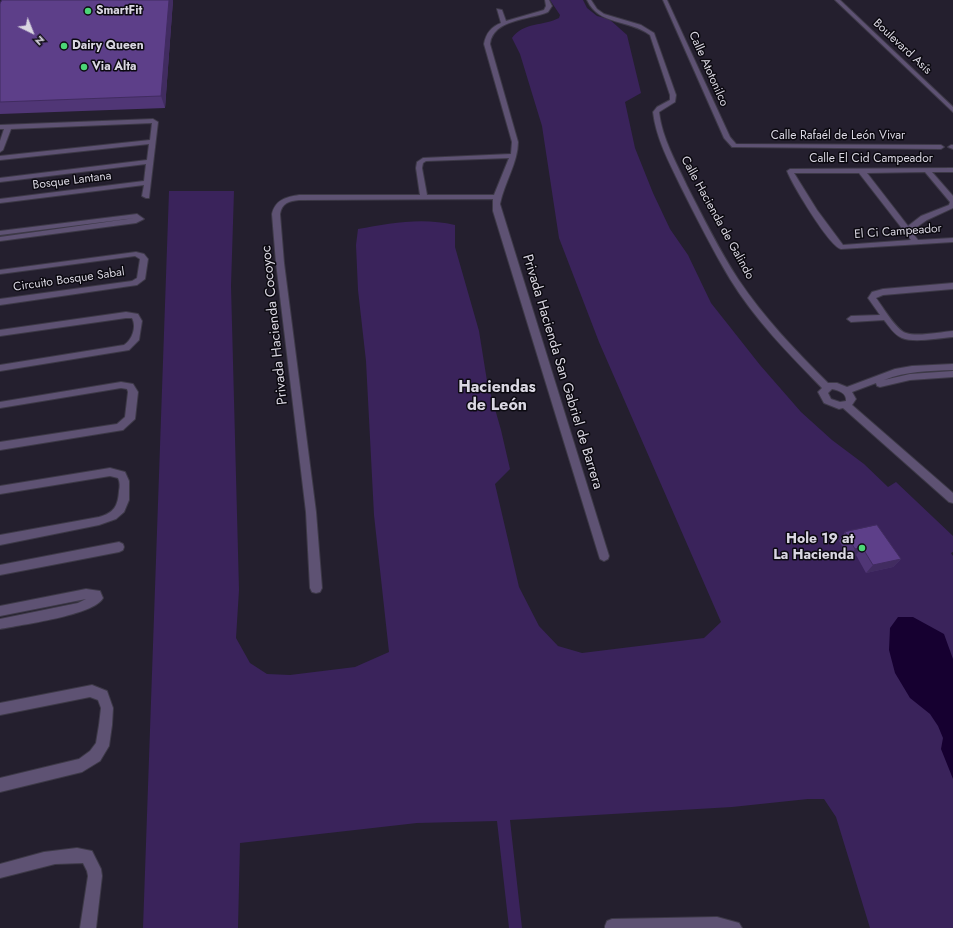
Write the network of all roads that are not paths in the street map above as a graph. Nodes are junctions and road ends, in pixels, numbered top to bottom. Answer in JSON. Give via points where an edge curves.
{"nodes":[{"id":1,"x":540,"y":0,"type":"edge"},
{"id":2,"x":547,"y":0,"type":"edge"},
{"id":3,"x":584,"y":0,"type":"edge"},
{"id":4,"x":589,"y":0,"type":"edge"},
{"id":5,"x":665,"y":0,"type":"edge"},
{"id":6,"x":837,"y":0,"type":"edge"},
{"id":7,"x":842,"y":0,"type":"edge"},
{"id":8,"x":499,"y":10,"type":"dead end"},
{"id":9,"x":622,"y":22,"type":"junction"},
{"id":10,"x":502,"y":24,"type":"junction"},
{"id":11,"x":878,"y":36,"type":"junction"},
{"id":12,"x":933,"y":91,"type":"junction"},
{"id":13,"x":940,"y":91,"type":"junction"},
{"id":14,"x":953,"y":102,"type":"edge"},
{"id":15,"x":953,"y":110,"type":"edge"},
{"id":16,"x":0,"y":127,"type":"edge"},
{"id":17,"x":8,"y":127,"type":"junction"},
{"id":18,"x":153,"y":142,"type":"junction"},
{"id":19,"x":734,"y":146,"type":"joint"},
{"id":20,"x":941,"y":147,"type":"dead end"},
{"id":21,"x":0,"y":150,"type":"edge"},
{"id":22,"x":512,"y":156,"type":"junction"},
{"id":23,"x":0,"y":158,"type":"edge"},
{"id":24,"x":150,"y":162,"type":"junction"},
{"id":25,"x":861,"y":170,"type":"junction"},
{"id":26,"x":927,"y":170,"type":"junction"},
{"id":27,"x":953,"y":170,"type":"edge"},
{"id":28,"x":790,"y":171,"type":"joint"},
{"id":29,"x":0,"y":180,"type":"edge"},
{"id":30,"x":147,"y":184,"type":"junction"},
{"id":31,"x":146,"y":196,"type":"dead end"},
{"id":32,"x":424,"y":196,"type":"junction"},
{"id":33,"x":497,"y":197,"type":"junction"},
{"id":34,"x":0,"y":201,"type":"edge"},
{"id":35,"x":953,"y":201,"type":"edge"},
{"id":36,"x":953,"y":204,"type":"edge"},
{"id":37,"x":907,"y":230,"type":"junction"},
{"id":38,"x":0,"y":233,"type":"edge"},
{"id":39,"x":0,"y":239,"type":"edge"},
{"id":40,"x":953,"y":240,"type":"edge"},
{"id":41,"x":916,"y":242,"type":"junction"},
{"id":42,"x":0,"y":272,"type":"edge"},
{"id":43,"x":953,"y":286,"type":"edge"},
{"id":44,"x":0,"y":302,"type":"edge"},
{"id":45,"x":885,"y":317,"type":"junction"},
{"id":46,"x":851,"y":319,"type":"dead end"},
{"id":47,"x":0,"y":333,"type":"edge"},
{"id":48,"x":953,"y":334,"type":"edge"},
{"id":49,"x":953,"y":367,"type":"edge"},
{"id":50,"x":0,"y":368,"type":"edge"},
{"id":51,"x":953,"y":374,"type":"edge"},
{"id":52,"x":827,"y":388,"type":"junction"},
{"id":53,"x":848,"y":397,"type":"junction"},
{"id":54,"x":0,"y":405,"type":"edge"},
{"id":55,"x":0,"y":446,"type":"edge"},
{"id":56,"x":0,"y":490,"type":"edge"},
{"id":57,"x":953,"y":499,"type":"edge"},
{"id":58,"x":0,"y":540,"type":"edge"},
{"id":59,"x":119,"y":547,"type":"dead end"},
{"id":60,"x":604,"y":556,"type":"dead end"},
{"id":61,"x":0,"y":570,"type":"edge"},
{"id":62,"x":316,"y":588,"type":"dead end"},
{"id":63,"x":0,"y":611,"type":"edge"},
{"id":64,"x":0,"y":624,"type":"edge"},
{"id":65,"x":0,"y":709,"type":"edge"},
{"id":66,"x":0,"y":785,"type":"edge"},
{"id":67,"x":0,"y":872,"type":"edge"},
{"id":68,"x":612,"y":926,"type":"dead end"},
{"id":69,"x":88,"y":928,"type":"edge"},
{"id":70,"x":734,"y":928,"type":"edge"}],
"edges":[{"from":1,"to":10,"type":"street","via":[[543,7],[540,12]]},
{"from":2,"to":10,"type":"street","via":[[548,7],[543,13]]},
{"from":3,"to":9,"type":"street","name":"Calle Hacienda de Galindo","via":[[594,12]]},
{"from":4,"to":9,"type":"street","name":"Calle Hacienda de Galindo","via":[[597,11]]},
{"from":5,"to":19,"type":"street","name":"Calle Atotonilco","via":[[727,138]]},
{"from":6,"to":11,"type":"street","name":"Boulevard Asís"},
{"from":7,"to":11,"type":"street","name":"Boulevard Asís"},
{"from":8,"to":10,"type":"street"},
{"from":9,"to":52,"type":"street","name":"Calle Hacienda de Galindo","via":[[645,31],[655,44],[674,95],[673,101],[658,109],[658,127],[670,158],[734,278],[786,347]]},
{"from":10,"to":22,"type":"street","name":"Privada Hacienda San Gabriel de Barrera","via":[[489,33],[487,39],[515,142],[515,152]]},
{"from":11,"to":12,"type":"street","name":"Boulevard Asís"},
{"from":11,"to":13,"type":"street","name":"Boulevard Asís"},
{"from":12,"to":13,"type":"street"},
{"from":12,"to":15,"type":"street","name":"Boulevard Asís"},
{"from":13,"to":14,"type":"street","name":"Boulevard Asís"},
{"from":16,"to":17,"type":"street"},
{"from":17,"to":18,"type":"street","via":[[150,120],[155,122]]},
{"from":17,"to":21,"type":"street"},
{"from":18,"to":23,"type":"street"},
{"from":18,"to":24,"type":"street"},
{"from":19,"to":20,"type":"street","name":"Calle Rafaél de León Vivar"},
{"from":22,"to":32,"type":"street","via":[[426,159],[420,162],[419,168]]},
{"from":22,"to":33,"type":"street","name":"Privada Hacienda San Gabriel de Barrera"},
{"from":24,"to":29,"type":"street"},
{"from":24,"to":30,"type":"street"},
{"from":25,"to":26,"type":"street","name":"Calle El Cid Campeador"},
{"from":25,"to":28,"type":"street","name":"Calle El Cid Campeador"},
{"from":25,"to":37,"type":"street"},
{"from":26,"to":27,"type":"street","name":"Calle El Cid Campeador"},
{"from":26,"to":35,"type":"street"},
{"from":28,"to":41,"type":"street","name":"El Ci Campeador","via":[[841,247]]},
{"from":30,"to":31,"type":"street"},
{"from":30,"to":34,"type":"street","name":"Bosque Lantana"},
{"from":32,"to":33,"type":"street","name":"Privada Hacienda Cocoyoc"},
{"from":32,"to":62,"type":"street","name":"Privada Hacienda Cocoyoc","via":[[297,197],[280,203],[276,211],[280,263],[312,512]]},
{"from":33,"to":60,"type":"street","name":"Privada Hacienda San Gabriel de Barrera","via":[[496,211]]},
{"from":36,"to":37,"type":"street","via":[[924,218]]},
{"from":37,"to":41,"type":"street"},
{"from":38,"to":39,"type":"street","via":[[137,216],[140,219]]},
{"from":40,"to":41,"type":"street","name":"El Ci Campeador"},
{"from":42,"to":44,"type":"street","name":"Circuito Bosque Sabal","via":[[136,254],[144,259],[141,279],[134,283]]},
{"from":43,"to":45,"type":"street","via":[[879,292],[873,296],[872,301]]},
{"from":45,"to":46,"type":"street"},
{"from":45,"to":48,"type":"street","via":[[896,330],[909,337]]},
{"from":47,"to":50,"type":"street","via":[[126,315],[135,316],[138,321],[136,338],[126,348]]},
{"from":49,"to":53,"type":"street","via":[[895,372]]},
{"from":51,"to":53,"type":"street","via":[[899,379],[870,387]]},
{"from":52,"to":53,"type":"street","via":[[838,387]]},
{"from":52,"to":53,"type":"street","via":[[824,389],[823,395],[834,405]]},
{"from":53,"to":57,"type":"street"},
{"from":54,"to":55,"type":"street","via":[[121,385],[130,386],[133,392],[130,419],[120,427]]},
{"from":56,"to":58,"type":"street","via":[[110,472],[121,474],[126,484],[123,502],[113,516],[100,521]]},
{"from":59,"to":61,"type":"street"},
{"from":63,"to":64,"type":"street","via":[[86,594],[96,595],[97,598],[78,608]]},
{"from":65,"to":66,"type":"street","via":[[92,691],[103,695],[107,708],[102,746],[90,762]]},
{"from":67,"to":69,"type":"street","via":[[63,855],[87,856],[95,876]]},
{"from":68,"to":70,"type":"street","via":[[717,924]]}]}
